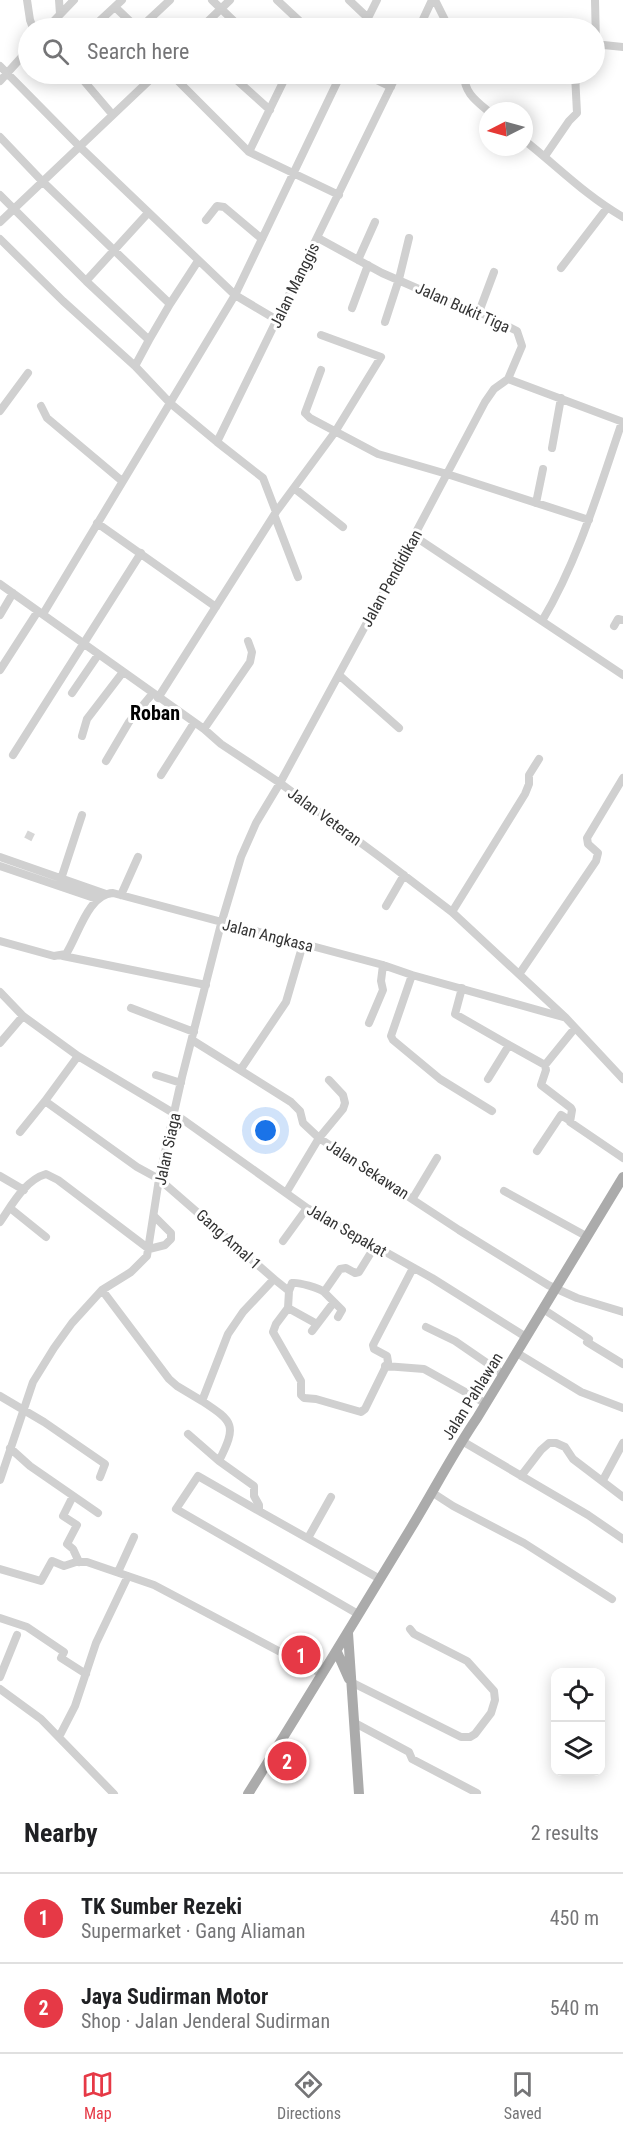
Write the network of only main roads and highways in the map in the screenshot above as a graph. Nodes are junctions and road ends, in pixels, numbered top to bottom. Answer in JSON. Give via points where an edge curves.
{"nodes":[{"id":1,"x":623,"y":1177,"type":"edge"},
{"id":2,"x":348,"y":1632,"type":"junction"},
{"id":3,"x":337,"y":1652,"type":"junction"},
{"id":4,"x":351,"y":1682,"type":"junction"},
{"id":5,"x":248,"y":1794,"type":"edge"},
{"id":6,"x":359,"y":1794,"type":"edge"}],
"edges":[{"from":1,"to":2,"type":"main road","name":"Jalan Pahlawan"},
{"from":2,"to":3,"type":"main road","name":"Jalan Pahlawan"},
{"from":2,"to":4,"type":"main road"},
{"from":3,"to":4,"type":"main road"},
{"from":3,"to":5,"type":"main road","name":"Jalan Pahlawan"},
{"from":4,"to":6,"type":"main road"}]}
